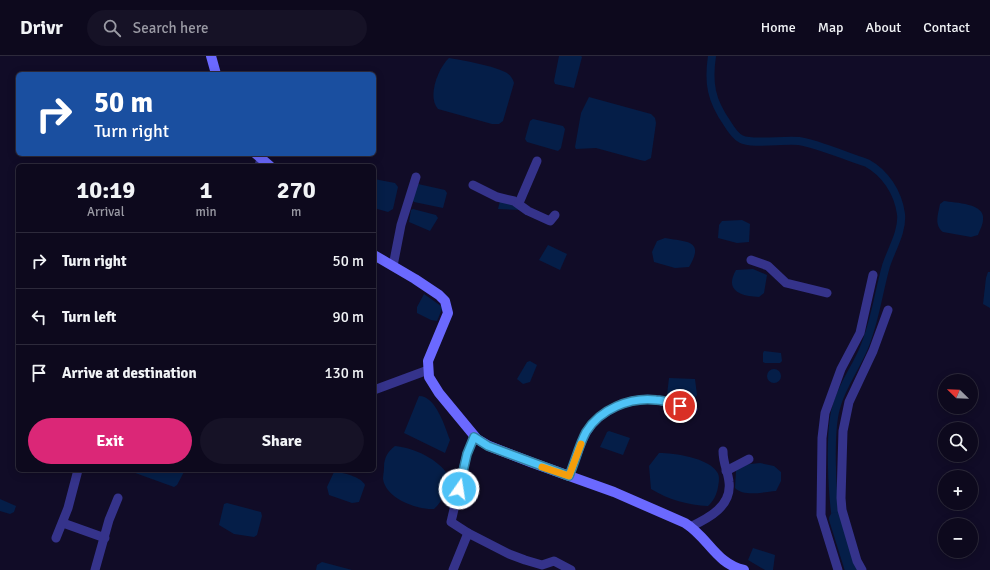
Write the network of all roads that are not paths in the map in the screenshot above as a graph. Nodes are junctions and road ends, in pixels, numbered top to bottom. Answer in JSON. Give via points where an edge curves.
{"nodes":[{"id":1,"x":211,"y":56,"type":"edge"},
{"id":2,"x":215,"y":72,"type":"edge"},
{"id":3,"x":537,"y":161,"type":"dead end"},
{"id":4,"x":416,"y":177,"type":"dead end"},
{"id":5,"x":473,"y":185,"type":"dead end"},
{"id":6,"x":518,"y":203,"type":"junction"},
{"id":7,"x":555,"y":215,"type":"dead end"},
{"id":8,"x":376,"y":256,"type":"edge"},
{"id":9,"x":751,"y":260,"type":"dead end"},
{"id":10,"x":393,"y":266,"type":"junction"},
{"id":11,"x":873,"y":275,"type":"dead end"},
{"id":12,"x":827,"y":293,"type":"dead end"},
{"id":13,"x":888,"y":310,"type":"dead end"},
{"id":14,"x":428,"y":370,"type":"junction"},
{"id":15,"x":376,"y":389,"type":"edge"},
{"id":16,"x":693,"y":409,"type":"dead end"},
{"id":17,"x":474,"y":437,"type":"junction"},
{"id":18,"x":722,"y":451,"type":"dead end"},
{"id":19,"x":750,"y":459,"type":"dead end"},
{"id":20,"x":726,"y":471,"type":"junction"},
{"id":21,"x":77,"y":472,"type":"edge"},
{"id":22,"x":569,"y":476,"type":"junction"},
{"id":23,"x":118,"y":498,"type":"dead end"},
{"id":24,"x":63,"y":524,"type":"junction"},
{"id":25,"x":690,"y":526,"type":"junction"},
{"id":26,"x":468,"y":533,"type":"junction"},
{"id":27,"x":56,"y":538,"type":"dead end"},
{"id":28,"x":105,"y":538,"type":"junction"},
{"id":29,"x":95,"y":570,"type":"edge"},
{"id":30,"x":453,"y":570,"type":"edge"},
{"id":31,"x":571,"y":570,"type":"edge"},
{"id":32,"x":744,"y":570,"type":"edge"},
{"id":33,"x":838,"y":570,"type":"edge"},
{"id":34,"x":862,"y":570,"type":"edge"}],
"edges":[{"from":1,"to":2,"type":"street"},
{"from":3,"to":6,"type":"street"},
{"from":4,"to":10,"type":"street","via":[[401,225]]},
{"from":5,"to":6,"type":"street","via":[[497,197]]},
{"from":6,"to":7,"type":"street","via":[[528,211],[550,221]]},
{"from":8,"to":10,"type":"street"},
{"from":9,"to":12,"type":"street","via":[[768,266],[786,283]]},
{"from":10,"to":14,"type":"street","via":[[439,295],[448,309],[428,361]]},
{"from":11,"to":33,"type":"street","via":[[860,333],[841,369],[825,413],[821,515]]},
{"from":13,"to":34,"type":"street","via":[[873,351],[849,402],[843,431],[842,510],[855,556]]},
{"from":14,"to":15,"type":"street"},
{"from":14,"to":17,"type":"street","via":[[432,383]]},
{"from":16,"to":22,"type":"street","via":[[656,400],[630,402],[611,408],[599,417],[585,434]]},
{"from":17,"to":22,"type":"street","via":[[488,446]]},
{"from":17,"to":26,"type":"street","via":[[467,454],[452,522]]},
{"from":18,"to":20,"type":"street"},
{"from":19,"to":20,"type":"street"},
{"from":20,"to":25,"type":"street","via":[[728,493],[723,504],[707,519]]},
{"from":21,"to":24,"type":"street"},
{"from":22,"to":25,"type":"street","via":[[620,494]]},
{"from":23,"to":28,"type":"street"},
{"from":24,"to":27,"type":"street"},
{"from":24,"to":28,"type":"street"},
{"from":25,"to":32,"type":"street","via":[[725,563]]},
{"from":26,"to":30,"type":"street"},
{"from":26,"to":31,"type":"street","via":[[519,558],[542,564],[554,561]]},
{"from":28,"to":29,"type":"street"}]}
